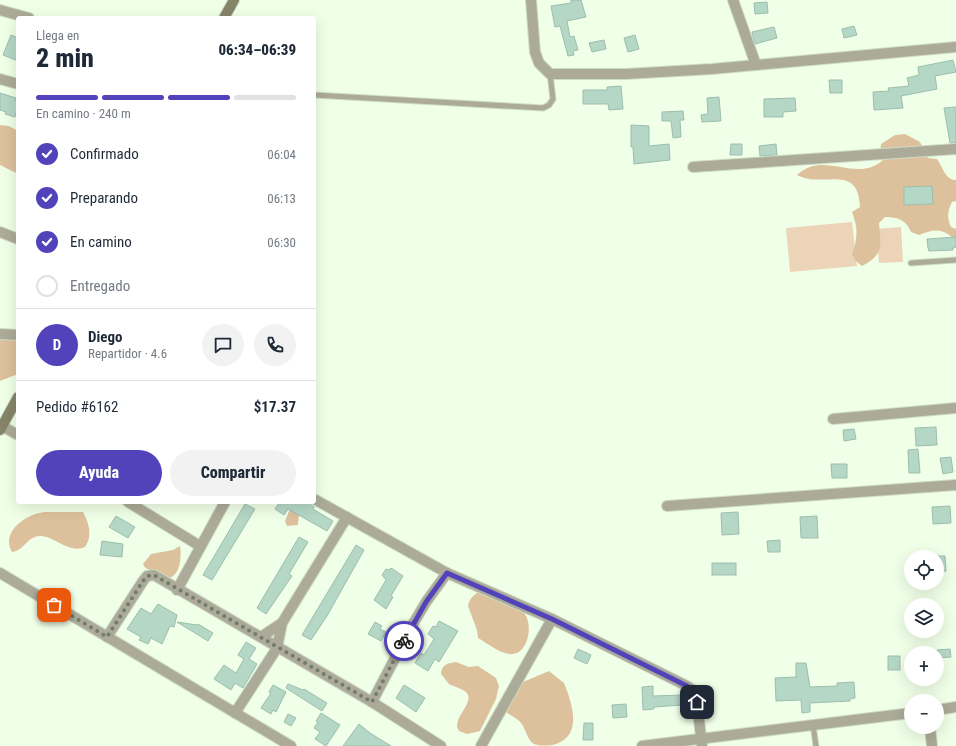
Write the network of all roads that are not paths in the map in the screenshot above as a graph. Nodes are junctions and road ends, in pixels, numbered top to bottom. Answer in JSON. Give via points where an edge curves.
{"nodes":[{"id":1,"x":234,"y":0,"type":"edge"},
{"id":2,"x":531,"y":0,"type":"edge"},
{"id":3,"x":733,"y":0,"type":"edge"},
{"id":4,"x":0,"y":10,"type":"edge"},
{"id":5,"x":22,"y":16,"type":"edge"},
{"id":6,"x":225,"y":16,"type":"edge"},
{"id":7,"x":956,"y":47,"type":"edge"},
{"id":8,"x":756,"y":65,"type":"junction"},
{"id":9,"x":550,"y":74,"type":"junction"},
{"id":10,"x":0,"y":79,"type":"edge"},
{"id":11,"x":16,"y":83,"type":"edge"},
{"id":12,"x":316,"y":95,"type":"edge"},
{"id":13,"x":956,"y":149,"type":"edge"},
{"id":14,"x":693,"y":167,"type":"dead end"},
{"id":15,"x":0,"y":232,"type":"edge"},
{"id":16,"x":16,"y":238,"type":"edge"},
{"id":17,"x":956,"y":260,"type":"edge"},
{"id":18,"x":911,"y":263,"type":"dead end"},
{"id":19,"x":0,"y":334,"type":"edge"},
{"id":20,"x":16,"y":335,"type":"edge"},
{"id":21,"x":16,"y":401,"type":"edge"},
{"id":22,"x":956,"y":408,"type":"edge"},
{"id":23,"x":833,"y":419,"type":"dead end"},
{"id":24,"x":1,"y":428,"type":"edge"},
{"id":25,"x":16,"y":434,"type":"edge"},
{"id":26,"x":956,"y":485,"type":"edge"},
{"id":27,"x":316,"y":500,"type":"edge"},
{"id":28,"x":131,"y":504,"type":"edge"},
{"id":29,"x":224,"y":504,"type":"edge"},
{"id":30,"x":667,"y":506,"type":"dead end"},
{"id":31,"x":347,"y":517,"type":"junction"},
{"id":32,"x":200,"y":546,"type":"junction"},
{"id":33,"x":0,"y":573,"type":"edge"},
{"id":34,"x":447,"y":573,"type":"junction"},
{"id":35,"x":177,"y":590,"type":"junction"},
{"id":36,"x":552,"y":619,"type":"junction"},
{"id":37,"x":282,"y":623,"type":"junction"},
{"id":38,"x":107,"y":637,"type":"junction"},
{"id":39,"x":261,"y":637,"type":"junction"},
{"id":40,"x":277,"y":648,"type":"junction"},
{"id":41,"x":372,"y":702,"type":"junction"},
{"id":42,"x":956,"y":707,"type":"edge"},
{"id":43,"x":944,"y":709,"type":"edge"},
{"id":44,"x":235,"y":713,"type":"junction"},
{"id":45,"x":904,"y":714,"type":"edge"},
{"id":46,"x":813,"y":724,"type":"junction"},
{"id":47,"x":931,"y":734,"type":"edge"},
{"id":48,"x":701,"y":742,"type":"edge"},
{"id":49,"x":291,"y":746,"type":"edge"},
{"id":50,"x":441,"y":746,"type":"edge"},
{"id":51,"x":481,"y":746,"type":"edge"},
{"id":52,"x":642,"y":746,"type":"edge"},
{"id":53,"x":816,"y":746,"type":"edge"},
{"id":54,"x":932,"y":746,"type":"edge"}],
"edges":[{"from":1,"to":6,"type":"street"},
{"from":2,"to":9,"type":"street","via":[[535,52],[539,63]]},
{"from":3,"to":8,"type":"street"},
{"from":4,"to":5,"type":"street"},
{"from":7,"to":8,"type":"street"},
{"from":8,"to":9,"type":"street","via":[[626,74]]},
{"from":9,"to":12,"type":"lane","via":[[553,99],[543,108]]},
{"from":10,"to":11,"type":"street"},
{"from":13,"to":14,"type":"street"},
{"from":15,"to":16,"type":"street"},
{"from":17,"to":18,"type":"lane"},
{"from":19,"to":20,"type":"street"},
{"from":21,"to":24,"type":"street"},
{"from":22,"to":23,"type":"street"},
{"from":24,"to":25,"type":"street"},
{"from":26,"to":30,"type":"street"},
{"from":27,"to":31,"type":"street"},
{"from":28,"to":32,"type":"street"},
{"from":29,"to":32,"type":"street"},
{"from":31,"to":34,"type":"street"},
{"from":31,"to":37,"type":"street"},
{"from":32,"to":35,"type":"street"},
{"from":33,"to":38,"type":"street"},
{"from":34,"to":36,"type":"street"},
{"from":34,"to":41,"type":"street","via":[[416,619]]},
{"from":35,"to":38,"type":"street","via":[[154,575],[147,576]]},
{"from":35,"to":39,"type":"street"},
{"from":36,"to":48,"type":"street","via":[[694,691]]},
{"from":36,"to":51,"type":"street"},
{"from":37,"to":39,"type":"street"},
{"from":37,"to":40,"type":"street"},
{"from":38,"to":44,"type":"street"},
{"from":39,"to":40,"type":"street"},
{"from":40,"to":41,"type":"street"},
{"from":40,"to":44,"type":"street"},
{"from":41,"to":50,"type":"street"},
{"from":42,"to":43,"type":"street"},
{"from":44,"to":49,"type":"street"},
{"from":45,"to":46,"type":"street"},
{"from":46,"to":48,"type":"street"},
{"from":46,"to":53,"type":"lane"},
{"from":47,"to":54,"type":"street"},
{"from":48,"to":52,"type":"street"}]}
